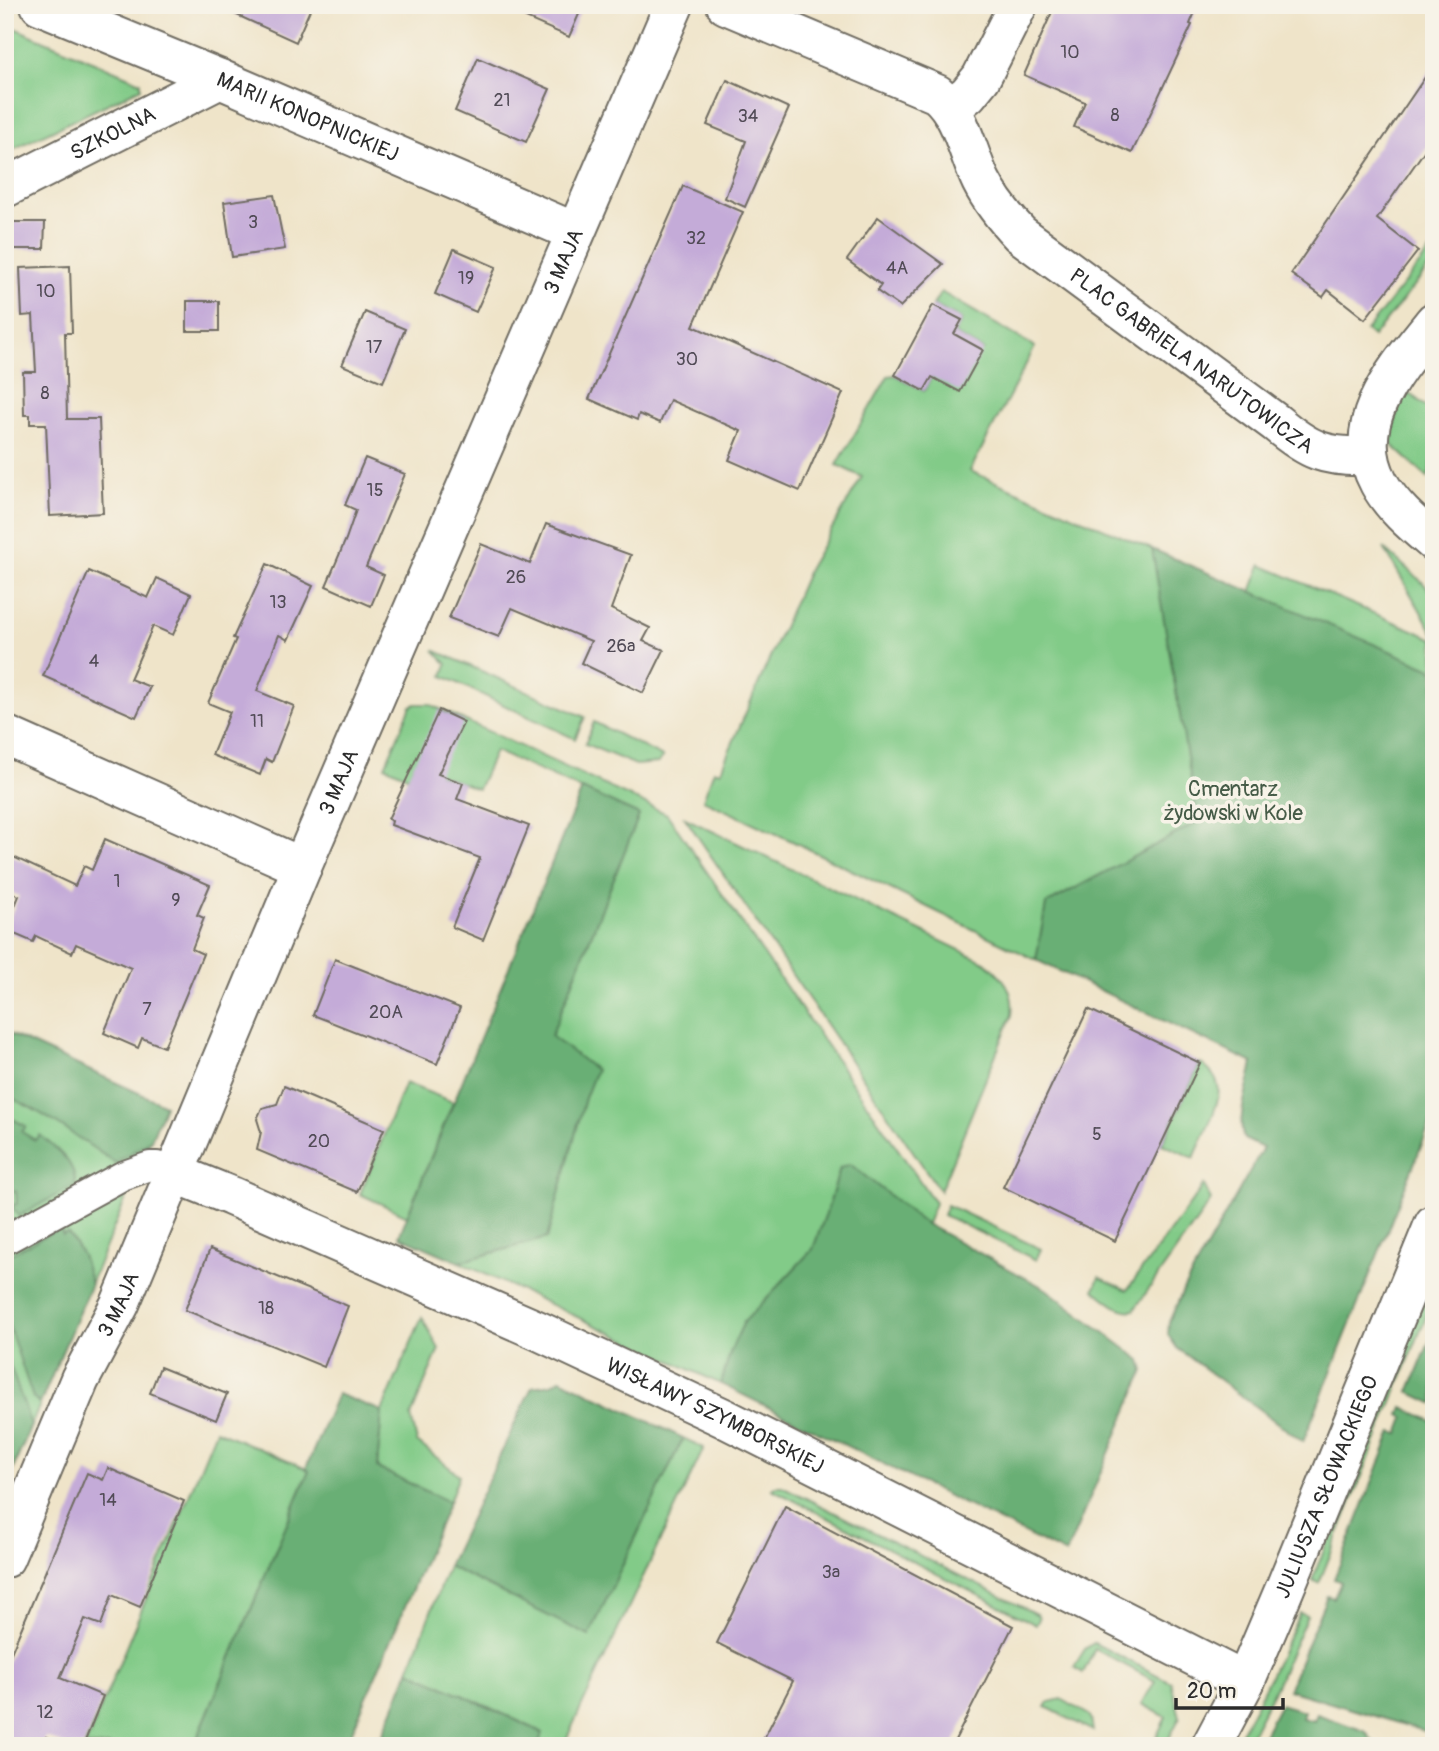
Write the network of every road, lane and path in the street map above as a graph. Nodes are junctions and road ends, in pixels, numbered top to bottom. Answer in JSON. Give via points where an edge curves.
{"nodes":[{"id":1,"x":40,"y":5,"type":"edge"},
{"id":2,"x":674,"y":5,"type":"edge"},
{"id":3,"x":726,"y":5,"type":"edge"},
{"id":4,"x":1017,"y":5,"type":"edge"},
{"id":5,"x":220,"y":79,"type":"junction"},
{"id":6,"x":951,"y":108,"type":"junction"},
{"id":7,"x":5,"y":188,"type":"edge"},
{"id":8,"x":576,"y":232,"type":"junction"},
{"id":9,"x":1434,"y":322,"type":"edge"},
{"id":10,"x":1369,"y":456,"type":"junction"},
{"id":11,"x":1434,"y":542,"type":"edge"},
{"id":12,"x":5,"y":735,"type":"edge"},
{"id":13,"x":302,"y":867,"type":"junction"},
{"id":14,"x":174,"y":1173,"type":"junction"},
{"id":15,"x":1434,"y":1224,"type":"edge"},
{"id":16,"x":5,"y":1240,"type":"edge"},
{"id":17,"x":5,"y":1558,"type":"edge"},
{"id":18,"x":1245,"y":1682,"type":"junction"},
{"id":19,"x":1211,"y":1746,"type":"edge"}],
"edges":[{"from":1,"to":5,"type":"street","name":"MARII KONOPNICKIEJ"},
{"from":2,"to":8,"type":"street","name":"3 MAJA"},
{"from":3,"to":6,"type":"street","via":[[937,94]]},
{"from":4,"to":6,"type":"street","via":[[981,78]]},
{"from":5,"to":7,"type":"street","name":"SZKOLNA"},
{"from":5,"to":8,"type":"street","name":"MARII KONOPNICKIEJ"},
{"from":6,"to":10,"type":"street","name":"PLAC GABRIELA NARUTOWICZA","via":[[991,200],[1020,234],[1301,443],[1327,454]]},
{"from":8,"to":13,"type":"street","name":"3 MAJA"},
{"from":9,"to":10,"type":"street","via":[[1397,368],[1372,416]]},
{"from":10,"to":11,"type":"street","via":[[1379,484],[1409,521]]},
{"from":12,"to":13,"type":"street"},
{"from":13,"to":14,"type":"street","name":"3 MAJA"},
{"from":14,"to":16,"type":"street","via":[[150,1166],[122,1176]]},
{"from":14,"to":17,"type":"street","name":"3 MAJA"},
{"from":14,"to":18,"type":"street","name":"WISŁAWY SZYMBORSKIEJ","via":[[539,1331],[776,1443]]},
{"from":15,"to":18,"type":"street","name":"JULIUSZA SŁOWACKIEGO"},
{"from":18,"to":19,"type":"street","name":"JULIUSZA SŁOWACKIEGO"}]}
